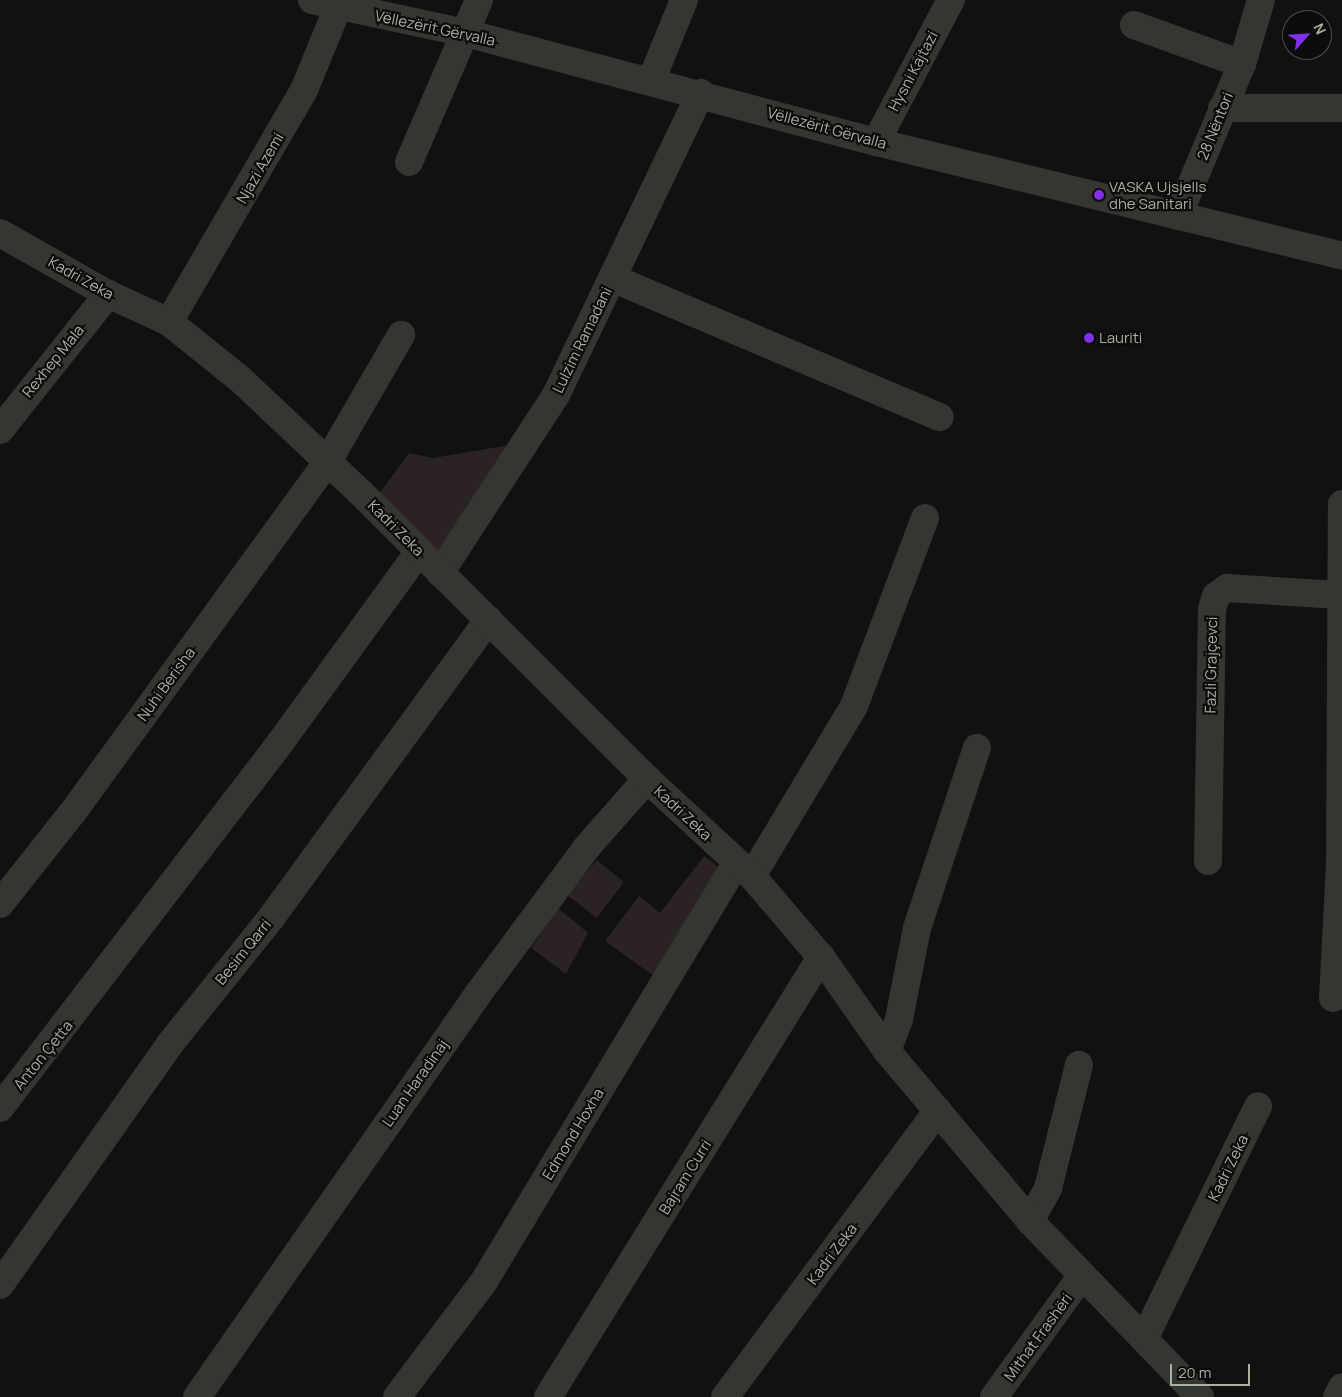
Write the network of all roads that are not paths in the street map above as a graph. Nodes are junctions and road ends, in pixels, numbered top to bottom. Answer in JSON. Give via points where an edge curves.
{"nodes":[{"id":1,"x":312,"y":0,"type":"edge"},
{"id":2,"x":479,"y":0,"type":"edge"},
{"id":3,"x":684,"y":0,"type":"edge"},
{"id":4,"x":951,"y":0,"type":"edge"},
{"id":5,"x":1261,"y":0,"type":"edge"},
{"id":6,"x":340,"y":4,"type":"edge"},
{"id":7,"x":1134,"y":25,"type":"dead end"},
{"id":8,"x":466,"y":34,"type":"junction"},
{"id":9,"x":1242,"y":64,"type":"junction"},
{"id":10,"x":651,"y":81,"type":"junction"},
{"id":11,"x":701,"y":93,"type":"junction"},
{"id":12,"x":1222,"y":108,"type":"junction"},
{"id":13,"x":1342,"y":108,"type":"edge"},
{"id":14,"x":876,"y":142,"type":"junction"},
{"id":15,"x":410,"y":162,"type":"dead end"},
{"id":16,"x":1178,"y":216,"type":"junction"},
{"id":17,"x":0,"y":233,"type":"edge"},
{"id":18,"x":1342,"y":256,"type":"edge"},
{"id":19,"x":612,"y":278,"type":"junction"},
{"id":20,"x":108,"y":294,"type":"junction"},
{"id":21,"x":169,"y":322,"type":"junction"},
{"id":22,"x":401,"y":335,"type":"dead end"},
{"id":23,"x":940,"y":416,"type":"dead end"},
{"id":24,"x":0,"y":430,"type":"edge"},
{"id":25,"x":328,"y":461,"type":"junction"},
{"id":26,"x":1342,"y":504,"type":"edge"},
{"id":27,"x":925,"y":518,"type":"dead end"},
{"id":28,"x":419,"y":552,"type":"junction"},
{"id":29,"x":440,"y":573,"type":"junction"},
{"id":30,"x":1338,"y":596,"type":"junction"},
{"id":31,"x":488,"y":620,"type":"junction"},
{"id":32,"x":977,"y":748,"type":"dead end"},
{"id":33,"x":647,"y":779,"type":"junction"},
{"id":34,"x":1208,"y":861,"type":"dead end"},
{"id":35,"x":744,"y":870,"type":"junction"},
{"id":36,"x":0,"y":904,"type":"edge"},
{"id":37,"x":821,"y":957,"type":"junction"},
{"id":38,"x":1333,"y":998,"type":"dead end"},
{"id":39,"x":887,"y":1051,"type":"junction"},
{"id":40,"x":1079,"y":1065,"type":"dead end"},
{"id":41,"x":1258,"y":1106,"type":"dead end"},
{"id":42,"x":0,"y":1108,"type":"edge"},
{"id":43,"x":938,"y":1110,"type":"junction"},
{"id":44,"x":1030,"y":1220,"type":"junction"},
{"id":45,"x":1082,"y":1277,"type":"junction"},
{"id":46,"x":0,"y":1284,"type":"edge"},
{"id":47,"x":1145,"y":1337,"type":"junction"},
{"id":48,"x":1342,"y":1387,"type":"edge"},
{"id":49,"x":1196,"y":1395,"type":"edge"},
{"id":50,"x":197,"y":1397,"type":"edge"},
{"id":51,"x":397,"y":1397,"type":"edge"},
{"id":52,"x":548,"y":1397,"type":"edge"},
{"id":53,"x":725,"y":1397,"type":"edge"},
{"id":54,"x":994,"y":1397,"type":"edge"},
{"id":55,"x":1337,"y":1397,"type":"edge"}],
"edges":[{"from":1,"to":6,"type":"street","name":"Vëllezërit Gërvalla"},
{"from":2,"to":8,"type":"street"},
{"from":3,"to":10,"type":"street"},
{"from":4,"to":14,"type":"street","name":"Hysni Kajtazi"},
{"from":5,"to":9,"type":"street","name":"28 Nëntori"},
{"from":6,"to":8,"type":"street","name":"Vëllezërit Gërvalla"},
{"from":6,"to":21,"type":"street","name":"Njazi Azemi","via":[[304,90]]},
{"from":7,"to":9,"type":"street"},
{"from":8,"to":10,"type":"street","name":"Vëllezërit Gërvalla"},
{"from":8,"to":15,"type":"street"},
{"from":9,"to":12,"type":"street","name":"28 Nëntori"},
{"from":10,"to":11,"type":"street","name":"Vëllezërit Gërvalla"},
{"from":11,"to":14,"type":"street","name":"Vëllezërit Gërvalla"},
{"from":11,"to":19,"type":"street","name":"Lulzim Ramadani"},
{"from":12,"to":13,"type":"street"},
{"from":12,"to":16,"type":"street","name":"28 Nëntori"},
{"from":14,"to":16,"type":"street","name":"Vëllezërit Gërvalla"},
{"from":16,"to":18,"type":"street","name":"Vëllezërit Gërvalla"},
{"from":17,"to":20,"type":"street","name":"Kadri Zeka"},
{"from":19,"to":23,"type":"street"},
{"from":19,"to":29,"type":"street","name":"Lulzim Ramadani","via":[[556,395]]},
{"from":20,"to":21,"type":"street","name":"Kadri Zeka"},
{"from":20,"to":24,"type":"street","name":"Rexhep Mala"},
{"from":21,"to":25,"type":"street","name":"Kadri Zeka","via":[[240,379]]},
{"from":22,"to":25,"type":"street","name":"Nuhi Berisha"},
{"from":25,"to":28,"type":"street","name":"Kadri Zeka"},
{"from":25,"to":36,"type":"street","name":"Nuhi Berisha","via":[[73,812]]},
{"from":26,"to":30,"type":"street"},
{"from":27,"to":35,"type":"street","via":[[854,706]]},
{"from":28,"to":29,"type":"street","name":"Kadri Zeka"},
{"from":28,"to":42,"type":"street","name":"Anton Çetta","via":[[85,1002]]},
{"from":29,"to":31,"type":"street","name":"Kadri Zeka"},
{"from":30,"to":34,"type":"street","name":"Fazli Grajçevci","via":[[1227,588],[1216,596],[1212,609]]},
{"from":30,"to":38,"type":"street","via":[[1340,862]]},
{"from":31,"to":33,"type":"street","name":"Kadri Zeka"},
{"from":31,"to":46,"type":"street","name":"Besim Qarri","via":[[271,918],[169,1045]]},
{"from":32,"to":39,"type":"street","via":[[917,928],[898,1019]]},
{"from":33,"to":35,"type":"street","name":"Kadri Zeka"},
{"from":33,"to":50,"type":"street","name":"Luan Haradinaj","via":[[587,847],[478,994]]},
{"from":35,"to":37,"type":"street","name":"Kadri Zeka"},
{"from":35,"to":51,"type":"street","name":"Edmond Hoxha","via":[[483,1283]]},
{"from":37,"to":39,"type":"street","name":"Kadri Zeka"},
{"from":37,"to":52,"type":"street","name":"Bajram Curri"},
{"from":39,"to":43,"type":"street","name":"Kadri Zeka"},
{"from":40,"to":44,"type":"street","via":[[1048,1188]]},
{"from":41,"to":47,"type":"street","name":"Kadri Zeka"},
{"from":43,"to":44,"type":"street","name":"Kadri Zeka"},
{"from":43,"to":53,"type":"street","name":"Kadri Zeka"},
{"from":44,"to":45,"type":"street","name":"Kadri Zeka"},
{"from":45,"to":47,"type":"street","name":"Kadri Zeka"},
{"from":45,"to":54,"type":"street","name":"Mithat Frashëri"},
{"from":47,"to":49,"type":"street","name":"Kadri Zeka"},
{"from":48,"to":55,"type":"street"}]}
